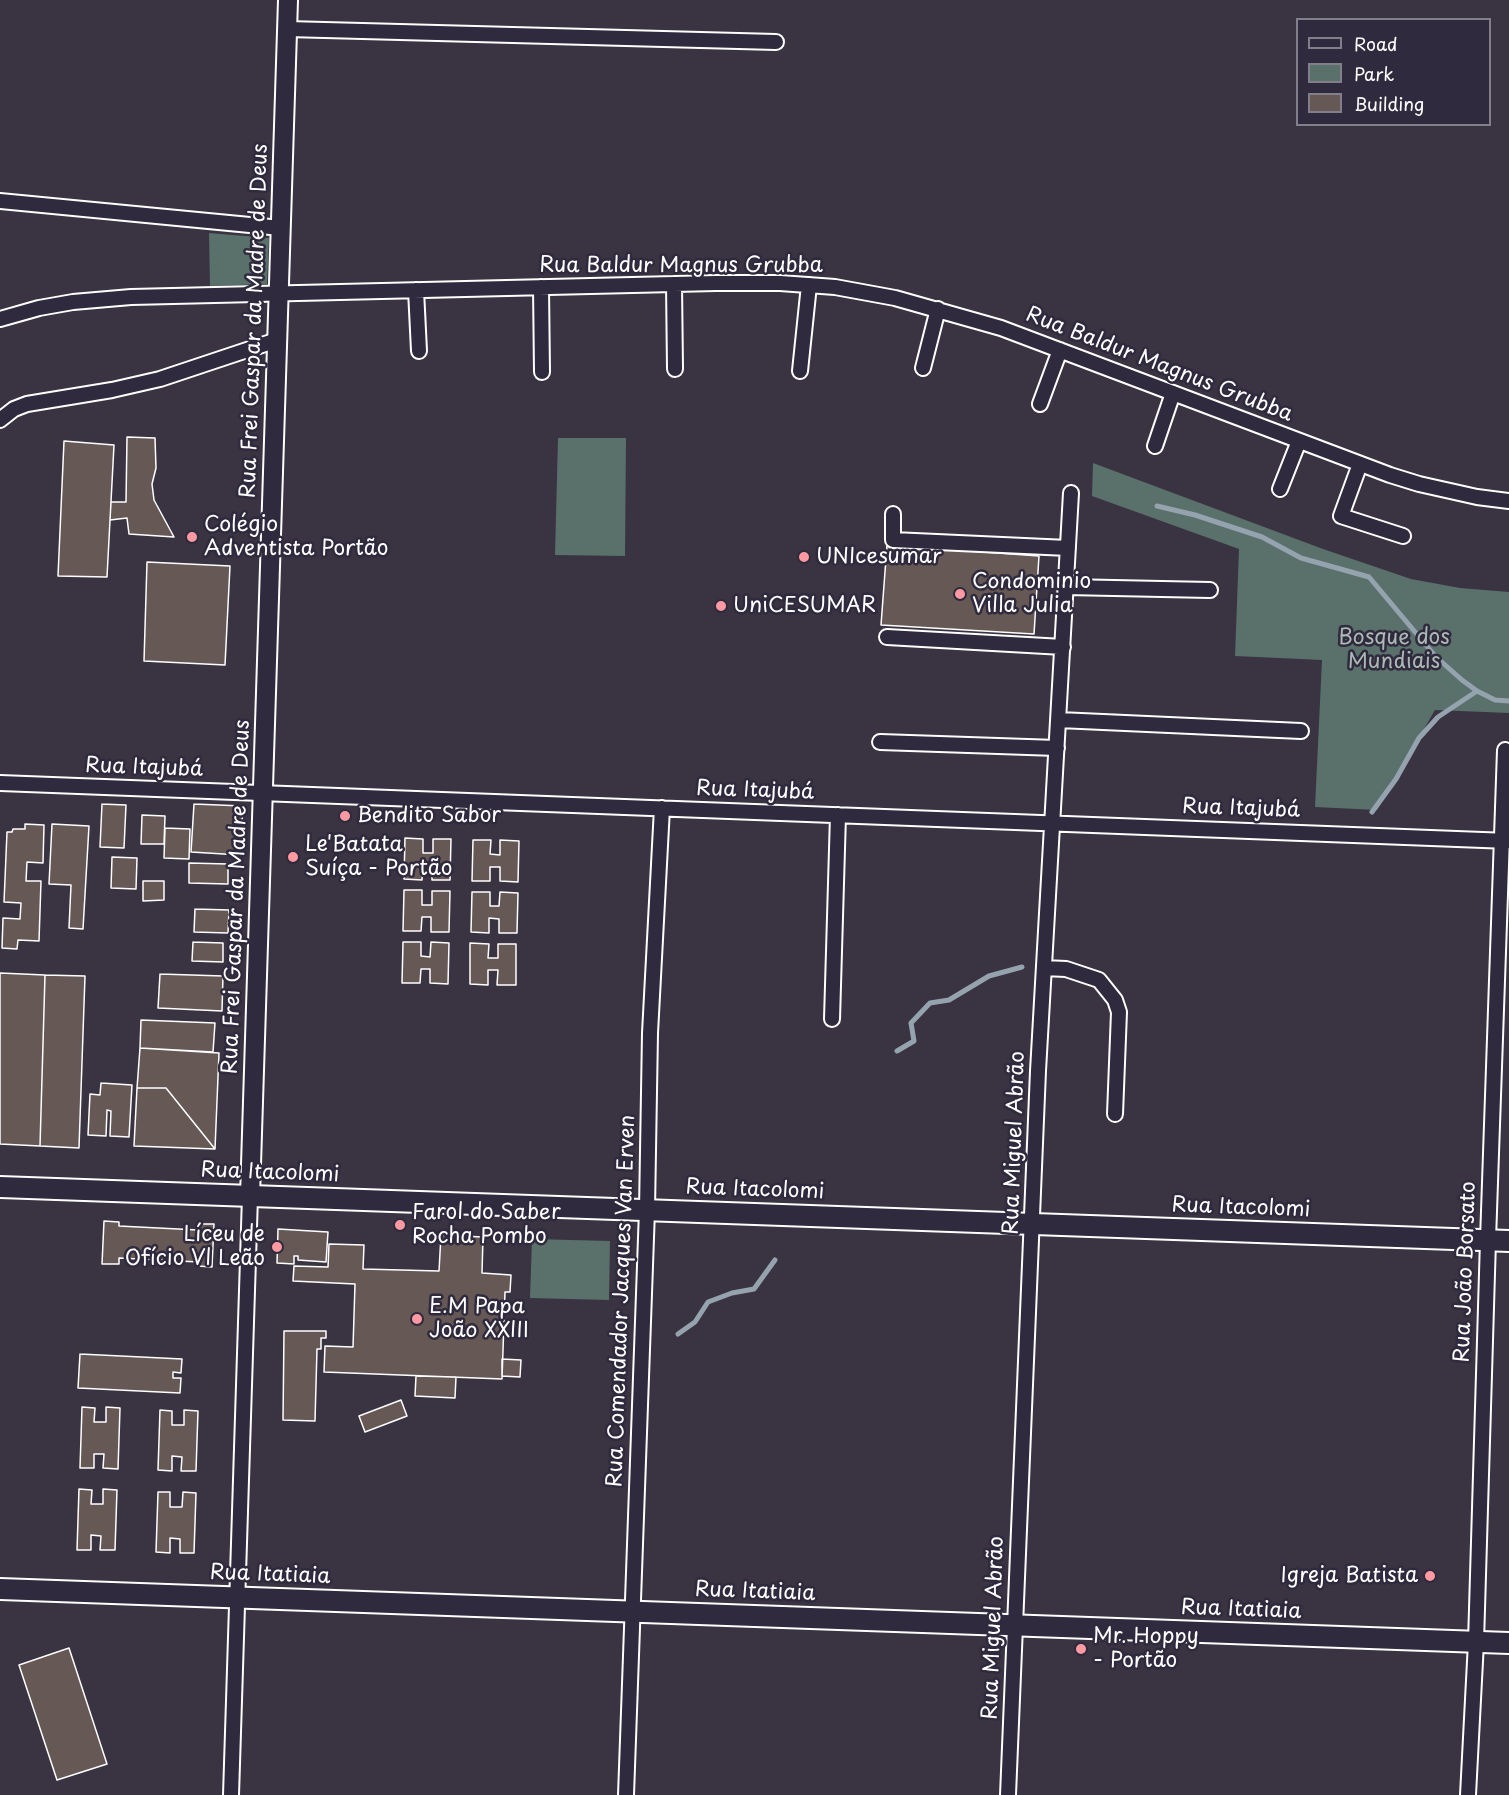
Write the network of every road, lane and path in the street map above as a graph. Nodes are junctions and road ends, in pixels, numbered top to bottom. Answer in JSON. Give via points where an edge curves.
{"nodes":[{"id":1,"x":288,"y":0,"type":"edge"},
{"id":2,"x":287,"y":29,"type":"junction"},
{"id":3,"x":776,"y":42,"type":"dead end"},
{"id":4,"x":0,"y":201,"type":"edge"},
{"id":5,"x":281,"y":228,"type":"junction"},
{"id":6,"x":674,"y":284,"type":"junction"},
{"id":7,"x":809,"y":285,"type":"junction"},
{"id":8,"x":541,"y":287,"type":"junction"},
{"id":9,"x":416,"y":290,"type":"junction"},
{"id":10,"x":279,"y":293,"type":"junction"},
{"id":11,"x":938,"y":309,"type":"junction"},
{"id":12,"x":0,"y":319,"type":"edge"},
{"id":13,"x":277,"y":340,"type":"junction"},
{"id":14,"x":1060,"y":350,"type":"junction"},
{"id":15,"x":419,"y":351,"type":"dead end"},
{"id":16,"x":923,"y":368,"type":"dead end"},
{"id":17,"x":675,"y":369,"type":"dead end"},
{"id":18,"x":800,"y":371,"type":"dead end"},
{"id":19,"x":542,"y":372,"type":"dead end"},
{"id":20,"x":1173,"y":393,"type":"junction"},
{"id":21,"x":1040,"y":404,"type":"dead end"},
{"id":22,"x":0,"y":420,"type":"edge"},
{"id":23,"x":1299,"y":441,"type":"junction"},
{"id":24,"x":1155,"y":446,"type":"dead end"},
{"id":25,"x":1360,"y":464,"type":"junction"},
{"id":26,"x":1281,"y":489,"type":"dead end"},
{"id":27,"x":1071,"y":493,"type":"dead end"},
{"id":28,"x":1509,"y":501,"type":"edge"},
{"id":29,"x":893,"y":514,"type":"dead end"},
{"id":30,"x":1403,"y":536,"type":"dead end"},
{"id":31,"x":1068,"y":548,"type":"junction"},
{"id":32,"x":1066,"y":587,"type":"junction"},
{"id":33,"x":1210,"y":590,"type":"dead end"},
{"id":34,"x":887,"y":637,"type":"dead end"},
{"id":35,"x":1063,"y":647,"type":"junction"},
{"id":36,"x":1059,"y":720,"type":"junction"},
{"id":37,"x":1301,"y":731,"type":"dead end"},
{"id":38,"x":880,"y":741,"type":"dead end"},
{"id":39,"x":1057,"y":748,"type":"junction"},
{"id":40,"x":1505,"y":750,"type":"dead end"},
{"id":41,"x":0,"y":783,"type":"edge"},
{"id":42,"x":263,"y":794,"type":"junction"},
{"id":43,"x":662,"y":808,"type":"junction"},
{"id":44,"x":838,"y":815,"type":"junction"},
{"id":45,"x":1053,"y":823,"type":"junction"},
{"id":46,"x":1505,"y":840,"type":"edge"},
{"id":47,"x":1044,"y":968,"type":"junction"},
{"id":48,"x":832,"y":1019,"type":"dead end"},
{"id":49,"x":1115,"y":1114,"type":"dead end"},
{"id":50,"x":0,"y":1187,"type":"edge"},
{"id":51,"x":250,"y":1196,"type":"junction"},
{"id":52,"x":647,"y":1210,"type":"junction"},
{"id":53,"x":1033,"y":1224,"type":"junction"},
{"id":54,"x":1488,"y":1240,"type":"junction"},
{"id":55,"x":1509,"y":1241,"type":"edge"},
{"id":56,"x":0,"y":1589,"type":"edge"},
{"id":57,"x":237,"y":1598,"type":"junction"},
{"id":58,"x":633,"y":1612,"type":"junction"},
{"id":59,"x":1015,"y":1626,"type":"junction"},
{"id":60,"x":1476,"y":1642,"type":"junction"},
{"id":61,"x":1509,"y":1643,"type":"edge"},
{"id":62,"x":231,"y":1795,"type":"edge"},
{"id":63,"x":626,"y":1795,"type":"edge"},
{"id":64,"x":1008,"y":1795,"type":"edge"},
{"id":65,"x":1468,"y":1795,"type":"edge"}],
"edges":[{"from":1,"to":2,"type":"street","name":"Rua Frei Gaspar da Madre de Deus"},
{"from":2,"to":3,"type":"street"},
{"from":2,"to":5,"type":"street","name":"Rua Frei Gaspar da Madre de Deus"},
{"from":4,"to":5,"type":"street"},
{"from":5,"to":10,"type":"street","name":"Rua Frei Gaspar da Madre de Deus"},
{"from":6,"to":7,"type":"street","name":"Rua Baldur Magnus Grubba"},
{"from":6,"to":8,"type":"street","name":"Rua Baldur Magnus Grubba"},
{"from":6,"to":17,"type":"street"},
{"from":7,"to":11,"type":"street","name":"Rua Baldur Magnus Grubba","via":[[866,292]]},
{"from":7,"to":18,"type":"street"},
{"from":8,"to":9,"type":"street","name":"Rua Baldur Magnus Grubba"},
{"from":8,"to":19,"type":"street"},
{"from":9,"to":10,"type":"street","name":"Rua Baldur Magnus Grubba"},
{"from":9,"to":15,"type":"street"},
{"from":10,"to":12,"type":"street","name":"Rua Baldur Magnus Grubba","via":[[101,299]]},
{"from":10,"to":13,"type":"street","name":"Rua Frei Gaspar da Madre de Deus"},
{"from":11,"to":14,"type":"street","name":"Rua Baldur Magnus Grubba"},
{"from":11,"to":16,"type":"street"},
{"from":13,"to":22,"type":"street","via":[[160,379],[27,404]]},
{"from":13,"to":42,"type":"street","name":"Rua Frei Gaspar da Madre de Deus"},
{"from":14,"to":20,"type":"street","name":"Rua Baldur Magnus Grubba"},
{"from":14,"to":21,"type":"street"},
{"from":20,"to":23,"type":"street","name":"Rua Baldur Magnus Grubba"},
{"from":20,"to":24,"type":"street"},
{"from":23,"to":25,"type":"street","name":"Rua Baldur Magnus Grubba"},
{"from":23,"to":26,"type":"street"},
{"from":25,"to":28,"type":"street","name":"Rua Baldur Magnus Grubba","via":[[1419,484]]},
{"from":25,"to":30,"type":"street","via":[[1341,516]]},
{"from":27,"to":31,"type":"street","name":"Rua Miguel Abrão"},
{"from":29,"to":31,"type":"street","via":[[892,540]]},
{"from":31,"to":32,"type":"street","name":"Rua Miguel Abrão"},
{"from":32,"to":33,"type":"street"},
{"from":32,"to":35,"type":"street","name":"Rua Miguel Abrão"},
{"from":34,"to":35,"type":"street"},
{"from":35,"to":36,"type":"street","name":"Rua Miguel Abrão"},
{"from":36,"to":37,"type":"street"},
{"from":36,"to":39,"type":"street","name":"Rua Miguel Abrão"},
{"from":38,"to":39,"type":"street"},
{"from":39,"to":45,"type":"street","name":"Rua Miguel Abrão"},
{"from":40,"to":46,"type":"street","name":"Rua João Borsato"},
{"from":41,"to":42,"type":"street","name":"Rua Itajubá"},
{"from":42,"to":43,"type":"street","name":"Rua Itajubá"},
{"from":42,"to":51,"type":"street","name":"Rua Frei Gaspar da Madre de Deus"},
{"from":43,"to":44,"type":"street","name":"Rua Itajubá"},
{"from":43,"to":52,"type":"street","name":"Rua Comendador Jacques Van Erven"},
{"from":44,"to":45,"type":"street","name":"Rua Itajubá"},
{"from":44,"to":48,"type":"street"},
{"from":45,"to":46,"type":"street","name":"Rua Itajubá"},
{"from":45,"to":47,"type":"street","name":"Rua Miguel Abrão"},
{"from":46,"to":54,"type":"street","name":"Rua João Borsato"},
{"from":47,"to":49,"type":"street","via":[[1066,969],[1099,980],[1115,1000],[1119,1012]]},
{"from":47,"to":53,"type":"street","name":"Rua Miguel Abrão"},
{"from":50,"to":51,"type":"main road","name":"Rua Itacolomi"},
{"from":51,"to":52,"type":"main road","name":"Rua Itacolomi"},
{"from":51,"to":57,"type":"street","name":"Rua Frei Gaspar da Madre de Deus"},
{"from":52,"to":53,"type":"main road","name":"Rua Itacolomi"},
{"from":52,"to":58,"type":"street","name":"Rua Comendador Jacques Van Erven"},
{"from":53,"to":54,"type":"main road","name":"Rua Itacolomi"},
{"from":53,"to":59,"type":"street","name":"Rua Miguel Abrão"},
{"from":54,"to":55,"type":"main road","name":"Rua Itacolomi"},
{"from":54,"to":60,"type":"street","name":"Rua João Borsato"},
{"from":56,"to":57,"type":"main road","name":"Rua Itatiaia"},
{"from":57,"to":58,"type":"main road","name":"Rua Itatiaia"},
{"from":57,"to":62,"type":"street","name":"Rua Frei Gaspar da Madre de Deus"},
{"from":58,"to":59,"type":"main road","name":"Rua Itatiaia"},
{"from":58,"to":63,"type":"street","name":"Rua Comendador Jacques Van Erven"},
{"from":59,"to":60,"type":"main road","name":"Rua Itatiaia"},
{"from":59,"to":64,"type":"street","name":"Rua Miguel Abrão"},
{"from":60,"to":61,"type":"main road","name":"Rua Itatiaia"},
{"from":60,"to":65,"type":"street","name":"Rua João Borsato"}]}
